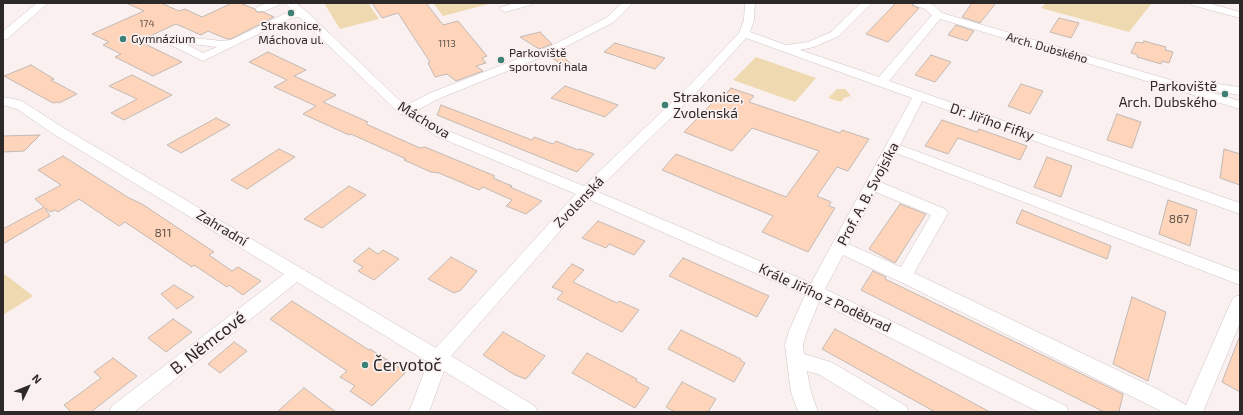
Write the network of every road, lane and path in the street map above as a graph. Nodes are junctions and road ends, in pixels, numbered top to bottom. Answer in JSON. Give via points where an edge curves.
{"nodes":[{"id":1,"x":43,"y":3,"type":"edge"},
{"id":2,"x":275,"y":3,"type":"edge"},
{"id":3,"x":290,"y":3,"type":"edge"},
{"id":4,"x":527,"y":3,"type":"edge"},
{"id":5,"x":628,"y":3,"type":"edge"},
{"id":6,"x":750,"y":3,"type":"edge"},
{"id":7,"x":867,"y":3,"type":"edge"},
{"id":8,"x":918,"y":3,"type":"edge"},
{"id":9,"x":1196,"y":3,"type":"edge"},
{"id":10,"x":261,"y":9,"type":"dead end"},
{"id":11,"x":505,"y":9,"type":"dead end"},
{"id":12,"x":302,"y":13,"type":"junction"},
{"id":13,"x":938,"y":15,"type":"junction"},
{"id":14,"x":1240,"y":15,"type":"edge"},
{"id":15,"x":744,"y":34,"type":"junction"},
{"id":16,"x":3,"y":37,"type":"edge"},
{"id":17,"x":234,"y":42,"type":"junction"},
{"id":18,"x":786,"y":49,"type":"junction"},
{"id":19,"x":881,"y":83,"type":"junction"},
{"id":20,"x":1167,"y":83,"type":"junction"},
{"id":21,"x":1240,"y":91,"type":"edge"},
{"id":22,"x":919,"y":96,"type":"junction"},
{"id":23,"x":3,"y":101,"type":"edge"},
{"id":24,"x":1240,"y":105,"type":"edge"},
{"id":25,"x":406,"y":111,"type":"junction"},
{"id":26,"x":893,"y":147,"type":"junction"},
{"id":27,"x":872,"y":185,"type":"junction"},
{"id":28,"x":586,"y":192,"type":"junction"},
{"id":29,"x":1240,"y":209,"type":"edge"},
{"id":30,"x":839,"y":247,"type":"junction"},
{"id":31,"x":297,"y":273,"type":"junction"},
{"id":32,"x":904,"y":276,"type":"junction"},
{"id":33,"x":1240,"y":279,"type":"edge"},
{"id":34,"x":815,"y":292,"type":"junction"},
{"id":35,"x":1240,"y":302,"type":"edge"},
{"id":36,"x":439,"y":358,"type":"junction"},
{"id":37,"x":796,"y":359,"type":"junction"},
{"id":38,"x":119,"y":412,"type":"edge"},
{"id":39,"x":419,"y":412,"type":"edge"},
{"id":40,"x":528,"y":412,"type":"edge"},
{"id":41,"x":808,"y":412,"type":"edge"},
{"id":42,"x":899,"y":412,"type":"edge"},
{"id":43,"x":1059,"y":412,"type":"edge"},
{"id":44,"x":1181,"y":412,"type":"edge"},
{"id":45,"x":1193,"y":412,"type":"edge"}],
"edges":[{"from":1,"to":16,"type":"street"},
{"from":2,"to":10,"type":"street"},
{"from":3,"to":12,"type":"street","name":"Máchova"},
{"from":4,"to":11,"type":"street"},
{"from":5,"to":25,"type":"street","via":[[610,20],[590,31],[555,48],[434,96]]},
{"from":6,"to":15,"type":"street","name":"Zvolenská","via":[[749,20]]},
{"from":7,"to":18,"type":"street","via":[[835,34],[810,45]]},
{"from":8,"to":13,"type":"street","name":"Arch. Dubského","via":[[929,7]]},
{"from":9,"to":14,"type":"street"},
{"from":12,"to":17,"type":"street","via":[[288,16]]},
{"from":12,"to":25,"type":"street","name":"Máchova"},
{"from":13,"to":19,"type":"street"},
{"from":13,"to":20,"type":"street","name":"Arch. Dubského"},
{"from":15,"to":18,"type":"street","name":"Dr. Jiřího Fifky"},
{"from":15,"to":28,"type":"street","name":"Zvolenská","via":[[695,87]]},
{"from":17,"to":17,"type":"street","via":[[203,58],[165,38],[222,44]]},
{"from":18,"to":19,"type":"street","name":"Dr. Jiřího Fifky"},
{"from":19,"to":22,"type":"street","name":"Dr. Jiřího Fifky"},
{"from":20,"to":21,"type":"street"},
{"from":20,"to":24,"type":"street","name":"Arch. Dubského"},
{"from":22,"to":26,"type":"street","name":"Prof. A. B. Svojsíka"},
{"from":22,"to":29,"type":"street","name":"Dr. Jiřího Fifky"},
{"from":23,"to":31,"type":"street","name":"Zahradní","via":[[21,106]]},
{"from":25,"to":28,"type":"street","name":"Máchova","via":[[441,133]]},
{"from":26,"to":27,"type":"street","name":"Prof. A. B. Svojsíka"},
{"from":26,"to":33,"type":"street"},
{"from":27,"to":30,"type":"street","name":"Prof. A. B. Svojsíka"},
{"from":27,"to":32,"type":"street","via":[[940,213]]},
{"from":28,"to":34,"type":"street","name":"Krále Jiřího z Poděbrad"},
{"from":28,"to":36,"type":"street","name":"Zvolenská"},
{"from":30,"to":32,"type":"street"},
{"from":30,"to":34,"type":"street","name":"Prof. A. B. Svojsíka"},
{"from":31,"to":36,"type":"street","name":"Zahradní"},
{"from":31,"to":38,"type":"street","name":"B. Němcové"},
{"from":32,"to":44,"type":"street"},
{"from":34,"to":37,"type":"street","name":"Prof. A. B. Svojsíka","via":[[794,345]]},
{"from":34,"to":43,"type":"street","name":"Krále Jiřího z Poděbrad"},
{"from":35,"to":45,"type":"street"},
{"from":36,"to":39,"type":"street","name":"Zvolenská"},
{"from":36,"to":40,"type":"street","name":"Zahradní"},
{"from":37,"to":41,"type":"street","name":"Prof. A. B. Svojsíka","via":[[801,392]]},
{"from":37,"to":42,"type":"street","via":[[824,368]]}]}
